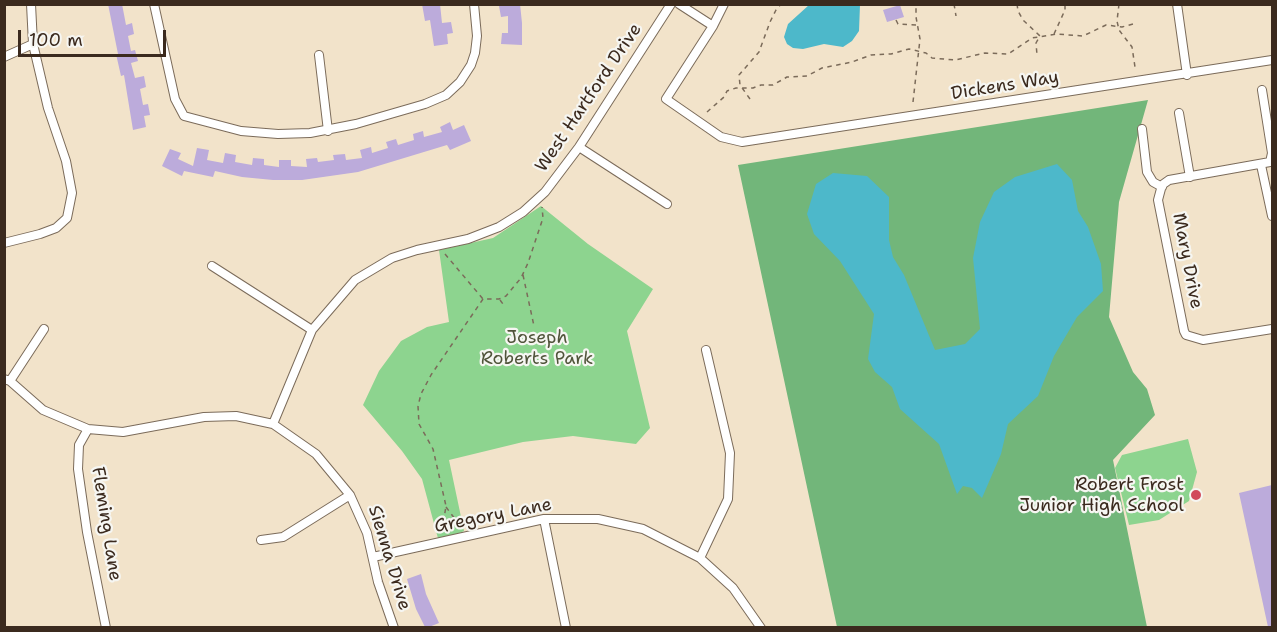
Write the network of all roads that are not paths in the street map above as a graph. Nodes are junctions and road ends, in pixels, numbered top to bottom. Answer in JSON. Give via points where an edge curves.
{"nodes":[{"id":1,"x":31,"y":4,"type":"edge"},
{"id":2,"x":154,"y":4,"type":"edge"},
{"id":3,"x":474,"y":4,"type":"edge"},
{"id":4,"x":671,"y":4,"type":"edge"},
{"id":5,"x":679,"y":4,"type":"edge"},
{"id":6,"x":724,"y":4,"type":"edge"},
{"id":7,"x":1178,"y":4,"type":"edge"},
{"id":8,"x":713,"y":26,"type":"junction"},
{"id":9,"x":33,"y":44,"type":"junction"},
{"id":10,"x":320,"y":55,"type":"dead end"},
{"id":11,"x":4,"y":57,"type":"edge"},
{"id":12,"x":1272,"y":60,"type":"edge"},
{"id":13,"x":1187,"y":75,"type":"junction"},
{"id":14,"x":1262,"y":90,"type":"dead end"},
{"id":15,"x":1179,"y":113,"type":"dead end"},
{"id":16,"x":1142,"y":129,"type":"dead end"},
{"id":17,"x":328,"y":130,"type":"junction"},
{"id":18,"x":579,"y":147,"type":"junction"},
{"id":19,"x":1261,"y":165,"type":"junction"},
{"id":20,"x":1190,"y":177,"type":"junction"},
{"id":21,"x":1162,"y":187,"type":"junction"},
{"id":22,"x":667,"y":204,"type":"dead end"},
{"id":23,"x":1272,"y":216,"type":"edge"},
{"id":24,"x":4,"y":243,"type":"edge"},
{"id":25,"x":212,"y":266,"type":"dead end"},
{"id":26,"x":44,"y":329,"type":"dead end"},
{"id":27,"x":1272,"y":329,"type":"edge"},
{"id":28,"x":312,"y":330,"type":"junction"},
{"id":29,"x":706,"y":350,"type":"dead end"},
{"id":30,"x":7,"y":380,"type":"edge"},
{"id":31,"x":273,"y":424,"type":"junction"},
{"id":32,"x":88,"y":429,"type":"junction"},
{"id":33,"x":351,"y":495,"type":"junction"},
{"id":34,"x":544,"y":519,"type":"junction"},
{"id":35,"x":261,"y":540,"type":"dead end"},
{"id":36,"x":372,"y":557,"type":"junction"},
{"id":37,"x":700,"y":558,"type":"junction"},
{"id":38,"x":106,"y":627,"type":"edge"},
{"id":39,"x":394,"y":627,"type":"edge"},
{"id":40,"x":566,"y":627,"type":"edge"},
{"id":41,"x":761,"y":627,"type":"edge"}],
"edges":[{"from":1,"to":9,"type":"street"},
{"from":2,"to":17,"type":"street","via":[[174,99],[184,116],[241,131],[279,134]]},
{"from":3,"to":17,"type":"street","via":[[475,52],[454,88],[425,104]]},
{"from":4,"to":18,"type":"street","name":"West Hartford Drive"},
{"from":5,"to":8,"type":"street"},
{"from":6,"to":8,"type":"street"},
{"from":7,"to":13,"type":"street"},
{"from":8,"to":13,"type":"street","name":"Dickens Way","via":[[666,99],[721,137],[742,142]]},
{"from":9,"to":11,"type":"street"},
{"from":9,"to":24,"type":"street","via":[[72,193],[68,218],[56,228]]},
{"from":10,"to":17,"type":"street"},
{"from":12,"to":13,"type":"street","name":"Dickens Way"},
{"from":14,"to":19,"type":"street","via":[[1272,159]]},
{"from":15,"to":20,"type":"street"},
{"from":16,"to":21,"type":"street","via":[[1147,172]]},
{"from":18,"to":22,"type":"street"},
{"from":18,"to":28,"type":"street","name":"West Hartford Drive","via":[[540,197],[523,212],[468,239],[392,258],[355,280]]},
{"from":19,"to":20,"type":"street"},
{"from":19,"to":23,"type":"street"},
{"from":20,"to":21,"type":"street","via":[[1169,180]]},
{"from":21,"to":27,"type":"street","name":"Mary Drive","via":[[1158,200],[1184,331],[1203,340]]},
{"from":25,"to":28,"type":"street"},
{"from":26,"to":30,"type":"street"},
{"from":28,"to":31,"type":"street","name":"West Hartford Drive"},
{"from":29,"to":37,"type":"street","via":[[730,453],[728,498]]},
{"from":30,"to":32,"type":"street","name":"Sienna Drive","via":[[43,410]]},
{"from":31,"to":32,"type":"street","name":"Sienna Drive","via":[[236,416],[204,417],[123,432]]},
{"from":31,"to":33,"type":"street","name":"Sienna Drive","via":[[316,454]]},
{"from":32,"to":38,"type":"street","name":"Fleming Lane","via":[[79,445],[78,469]]},
{"from":33,"to":35,"type":"street","via":[[283,537]]},
{"from":33,"to":36,"type":"street","name":"Sienna Drive","via":[[362,518]]},
{"from":34,"to":36,"type":"street","name":"Gregory Lane"},
{"from":34,"to":37,"type":"street","name":"Gregory Lane","via":[[598,519],[643,529]]},
{"from":34,"to":40,"type":"street"},
{"from":36,"to":39,"type":"street","name":"Sienna Drive"},
{"from":37,"to":41,"type":"street","name":"Gregory Lane","via":[[733,588]]}]}
